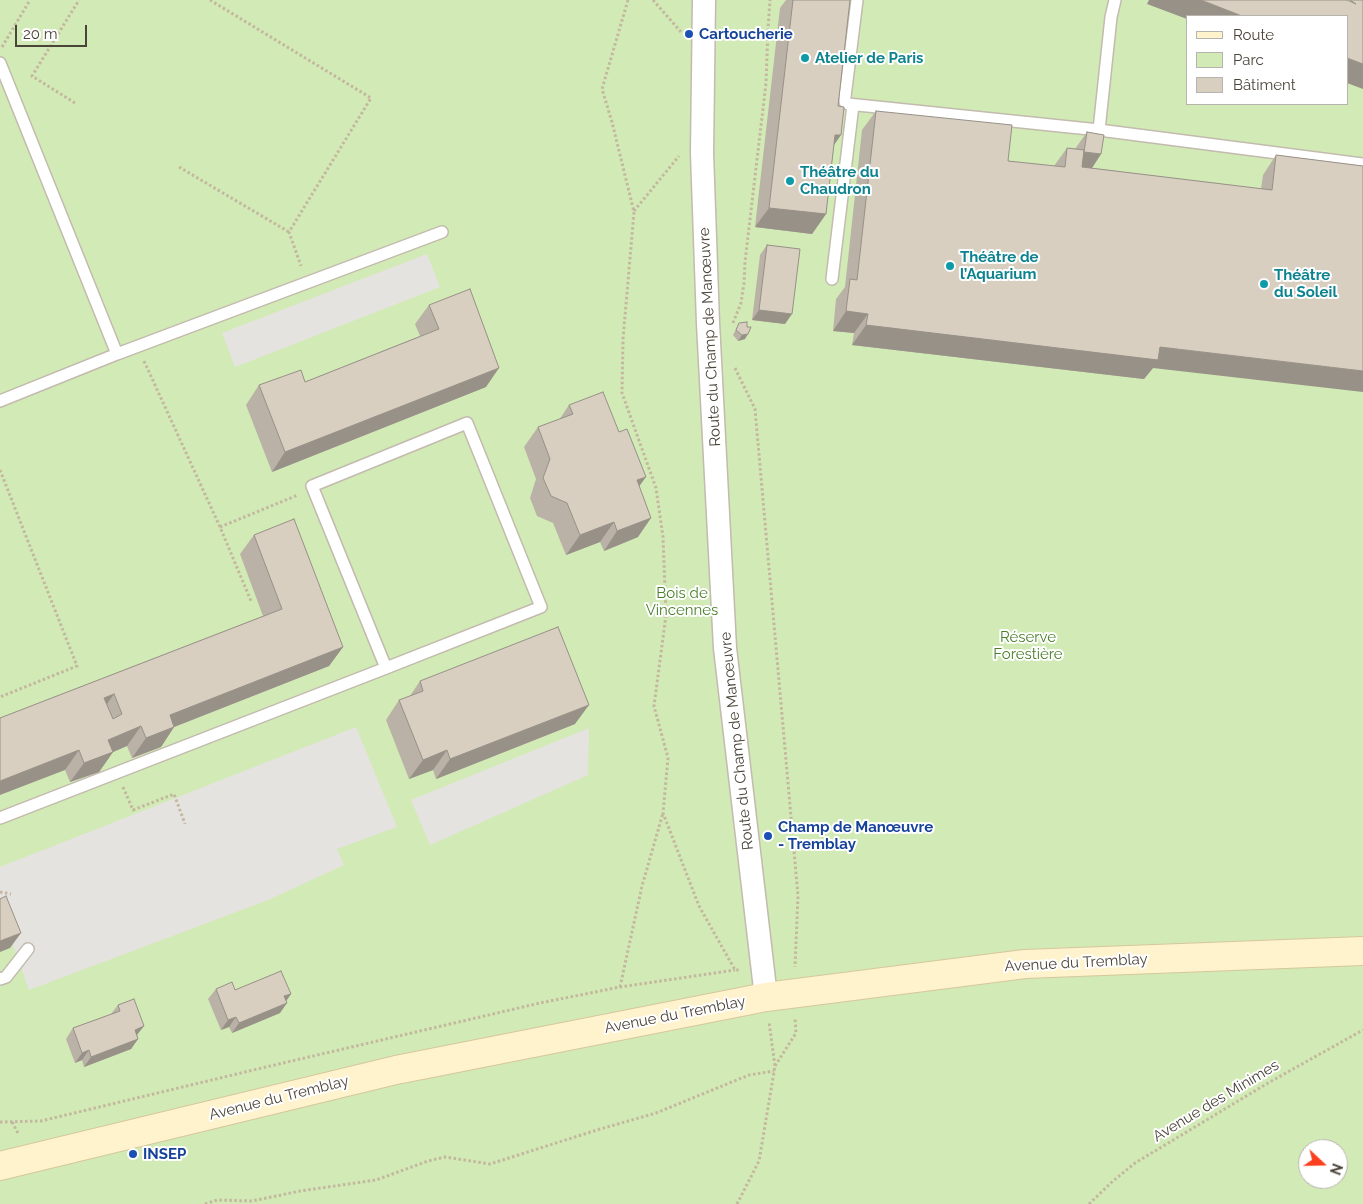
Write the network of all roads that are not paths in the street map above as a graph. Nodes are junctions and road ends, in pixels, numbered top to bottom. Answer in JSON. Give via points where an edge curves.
{"nodes":[{"id":1,"x":704,"y":0,"type":"edge"},
{"id":2,"x":857,"y":0,"type":"edge"},
{"id":3,"x":1115,"y":0,"type":"edge"},
{"id":4,"x":0,"y":63,"type":"edge"},
{"id":5,"x":853,"y":105,"type":"junction"},
{"id":6,"x":1099,"y":130,"type":"junction"},
{"id":7,"x":1363,"y":164,"type":"edge"},
{"id":8,"x":442,"y":232,"type":"dead end"},
{"id":9,"x":832,"y":279,"type":"dead end"},
{"id":10,"x":116,"y":354,"type":"junction"},
{"id":11,"x":0,"y":401,"type":"edge"},
{"id":12,"x":386,"y":668,"type":"junction"},
{"id":13,"x":0,"y":818,"type":"edge"},
{"id":14,"x":28,"y":949,"type":"dead end"},
{"id":15,"x":1363,"y":950,"type":"edge"},
{"id":16,"x":0,"y":979,"type":"edge"},
{"id":17,"x":766,"y":998,"type":"junction"},
{"id":18,"x":0,"y":1166,"type":"edge"}],
"edges":[{"from":1,"to":17,"type":"street","name":"Route du Champ de Manœuvre","via":[[702,162],[725,638]]},
{"from":2,"to":5,"type":"lane","via":[[845,99],[846,103]]},
{"from":3,"to":6,"type":"lane"},
{"from":4,"to":10,"type":"lane"},
{"from":5,"to":6,"type":"lane"},
{"from":5,"to":9,"type":"lane"},
{"from":6,"to":7,"type":"lane"},
{"from":8,"to":10,"type":"lane"},
{"from":10,"to":11,"type":"lane"},
{"from":12,"to":12,"type":"lane","via":[[541,607],[467,423],[312,486]]},
{"from":12,"to":13,"type":"lane"},
{"from":14,"to":16,"type":"lane","via":[[6,977]]},
{"from":15,"to":17,"type":"main road","name":"Avenue du Tremblay","via":[[1025,964]]},
{"from":17,"to":18,"type":"main road","name":"Avenue du Tremblay","via":[[396,1070]]}]}
